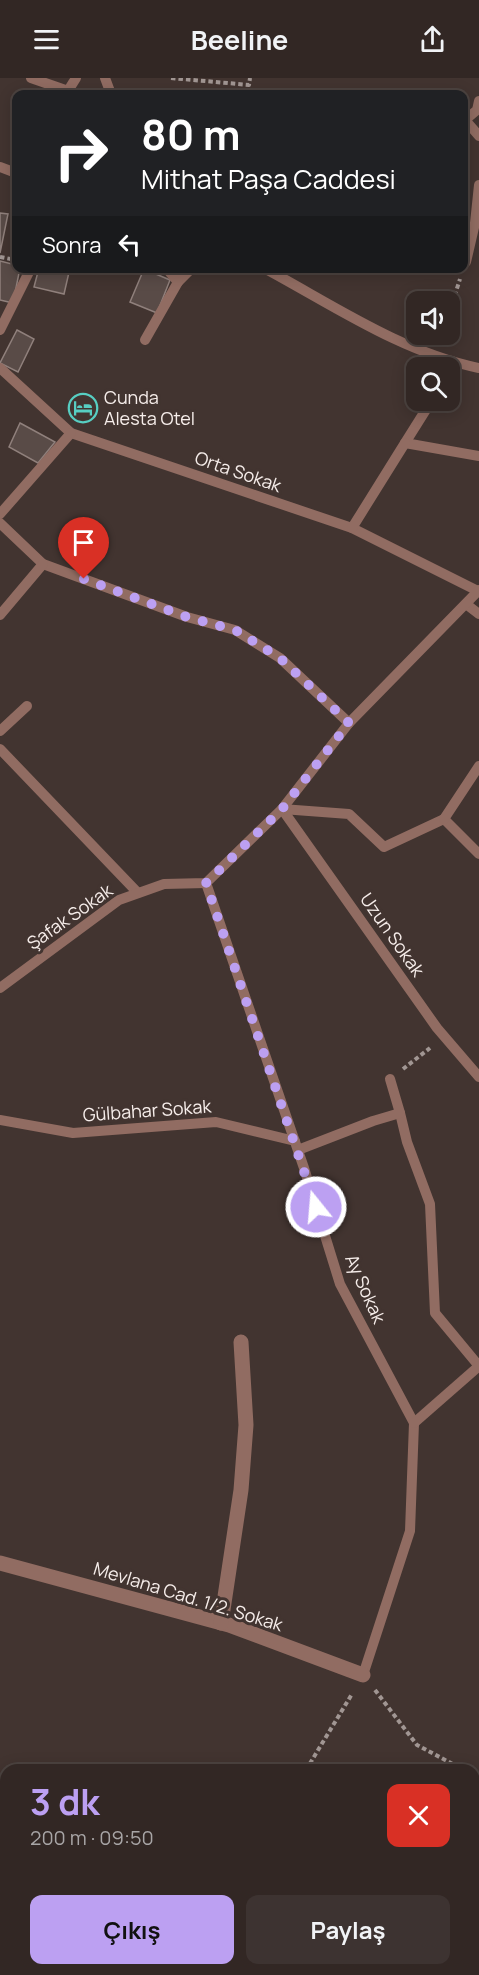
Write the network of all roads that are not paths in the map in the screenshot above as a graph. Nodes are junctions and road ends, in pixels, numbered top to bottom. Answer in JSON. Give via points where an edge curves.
{"nodes":[{"id":1,"x":31,"y":78,"type":"edge"},
{"id":2,"x":62,"y":90,"type":"edge"},
{"id":3,"x":479,"y":101,"type":"edge"},
{"id":4,"x":468,"y":118,"type":"edge"},
{"id":5,"x":468,"y":124,"type":"edge"},
{"id":6,"x":479,"y":136,"type":"edge"},
{"id":7,"x":479,"y":185,"type":"edge"},
{"id":8,"x":477,"y":224,"type":"edge"},
{"id":9,"x":468,"y":255,"type":"edge"},
{"id":10,"x":28,"y":273,"type":"edge"},
{"id":11,"x":170,"y":273,"type":"edge"},
{"id":12,"x":187,"y":273,"type":"edge"},
{"id":13,"x":273,"y":273,"type":"edge"},
{"id":14,"x":178,"y":282,"type":"junction"},
{"id":15,"x":0,"y":330,"type":"edge"},
{"id":16,"x":145,"y":340,"type":"dead end"},
{"id":17,"x":430,"y":357,"type":"edge"},
{"id":18,"x":0,"y":368,"type":"edge"},
{"id":19,"x":460,"y":368,"type":"edge"},
{"id":20,"x":479,"y":368,"type":"edge"},
{"id":21,"x":425,"y":411,"type":"edge"},
{"id":22,"x":71,"y":433,"type":"junction"},
{"id":23,"x":405,"y":443,"type":"junction"},
{"id":24,"x":479,"y":456,"type":"edge"},
{"id":25,"x":0,"y":514,"type":"edge"},
{"id":26,"x":0,"y":523,"type":"edge"},
{"id":27,"x":352,"y":528,"type":"junction"},
{"id":28,"x":43,"y":564,"type":"junction"},
{"id":29,"x":478,"y":590,"type":"edge"},
{"id":30,"x":466,"y":604,"type":"junction"},
{"id":31,"x":479,"y":614,"type":"edge"},
{"id":32,"x":0,"y":615,"type":"edge"},
{"id":33,"x":27,"y":706,"type":"dead end"},
{"id":34,"x":349,"y":723,"type":"junction"},
{"id":35,"x":0,"y":731,"type":"edge"},
{"id":36,"x":0,"y":749,"type":"edge"},
{"id":37,"x":479,"y":766,"type":"edge"},
{"id":38,"x":282,"y":809,"type":"junction"},
{"id":39,"x":444,"y":819,"type":"junction"},
{"id":40,"x":479,"y":854,"type":"edge"},
{"id":41,"x":206,"y":883,"type":"junction"},
{"id":42,"x":138,"y":893,"type":"junction"},
{"id":43,"x":0,"y":988,"type":"edge"},
{"id":44,"x":479,"y":1077,"type":"edge"},
{"id":45,"x":390,"y":1079,"type":"road end"},
{"id":46,"x":400,"y":1113,"type":"junction"},
{"id":47,"x":0,"y":1120,"type":"edge"},
{"id":48,"x":297,"y":1146,"type":"junction"},
{"id":49,"x":242,"y":1342,"type":"dead end"},
{"id":50,"x":479,"y":1366,"type":"edge"},
{"id":51,"x":414,"y":1423,"type":"junction"},
{"id":52,"x":0,"y":1563,"type":"edge"},
{"id":53,"x":220,"y":1623,"type":"junction"},
{"id":54,"x":363,"y":1675,"type":"joint"}],
"edges":[{"from":1,"to":2,"type":"lane"},
{"from":3,"to":4,"type":"lane","via":[[477,110]]},
{"from":5,"to":6,"type":"lane"},
{"from":7,"to":8,"type":"lane"},
{"from":8,"to":9,"type":"lane"},
{"from":10,"to":15,"type":"lane"},
{"from":11,"to":14,"type":"lane"},
{"from":12,"to":14,"type":"lane"},
{"from":13,"to":17,"type":"lane"},
{"from":14,"to":16,"type":"lane"},
{"from":18,"to":22,"type":"lane","name":"Orta Sokak"},
{"from":19,"to":20,"type":"lane"},
{"from":21,"to":23,"type":"lane"},
{"from":22,"to":25,"type":"lane"},
{"from":22,"to":27,"type":"lane","name":"Orta Sokak"},
{"from":23,"to":24,"type":"lane"},
{"from":23,"to":27,"type":"lane"},
{"from":26,"to":28,"type":"lane"},
{"from":27,"to":29,"type":"lane","name":"Orta Sokak"},
{"from":28,"to":32,"type":"lane"},
{"from":28,"to":34,"type":"lane","via":[[187,617],[235,630],[280,658]]},
{"from":29,"to":30,"type":"lane"},
{"from":30,"to":31,"type":"lane"},
{"from":30,"to":34,"type":"lane"},
{"from":33,"to":35,"type":"lane"},
{"from":34,"to":38,"type":"lane"},
{"from":36,"to":42,"type":"lane"},
{"from":37,"to":39,"type":"lane"},
{"from":38,"to":39,"type":"lane","via":[[349,814],[384,847]]},
{"from":38,"to":41,"type":"lane"},
{"from":38,"to":44,"type":"lane","name":"Uzun Sokak","via":[[444,1036]]},
{"from":39,"to":40,"type":"lane"},
{"from":41,"to":42,"type":"lane","name":"Şafak Sokak","via":[[164,884]]},
{"from":41,"to":48,"type":"lane","name":"Ay Sokak"},
{"from":42,"to":43,"type":"lane","name":"Şafak Sokak","via":[[119,900]]},
{"from":45,"to":46,"type":"lane"},
{"from":46,"to":48,"type":"lane"},
{"from":46,"to":50,"type":"lane","via":[[430,1204],[435,1313]]},
{"from":47,"to":48,"type":"lane","name":"Gülbahar Sokak","via":[[73,1133],[216,1122]]},
{"from":48,"to":51,"type":"lane","name":"Ay Sokak","via":[[340,1284]]},
{"from":49,"to":53,"type":"street","via":[[246,1425],[242,1490]]},
{"from":50,"to":51,"type":"lane"},
{"from":51,"to":54,"type":"lane","via":[[410,1531]]},
{"from":52,"to":53,"type":"street","name":"Mevlana Cad. 1/2. Sokak"},
{"from":53,"to":54,"type":"street","name":"Mevlana Cad. 1/2. Sokak"}]}
